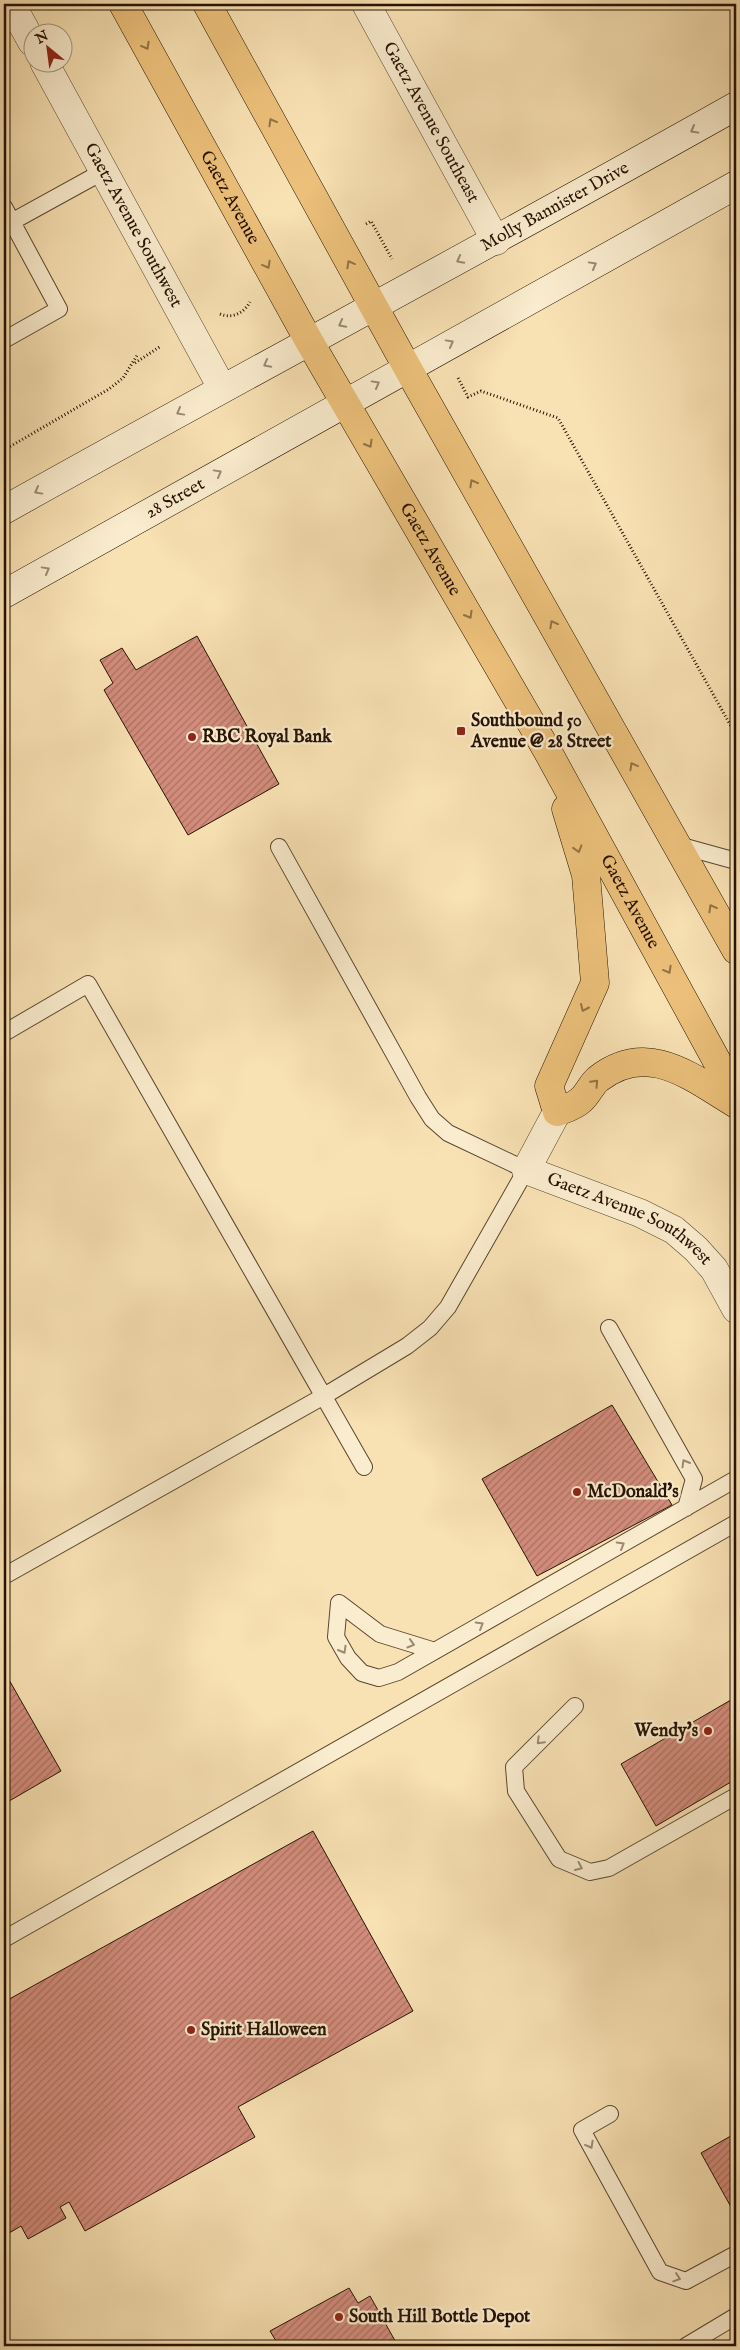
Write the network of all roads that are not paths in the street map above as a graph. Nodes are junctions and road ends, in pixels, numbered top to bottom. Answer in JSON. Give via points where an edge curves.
{"nodes":[{"id":1,"x":11,"y":4,"type":"edge"},
{"id":2,"x":123,"y":4,"type":"edge"},
{"id":3,"x":206,"y":4,"type":"edge"},
{"id":4,"x":366,"y":4,"type":"edge"},
{"id":5,"x":22,"y":24,"type":"edge"},
{"id":6,"x":49,"y":72,"type":"edge"},
{"id":7,"x":736,"y":106,"type":"edge"},
{"id":8,"x":104,"y":172,"type":"junction"},
{"id":9,"x":736,"y":185,"type":"edge"},
{"id":10,"x":4,"y":206,"type":"edge"},
{"id":11,"x":8,"y":224,"type":"edge"},
{"id":12,"x":496,"y":241,"type":"junction"},
{"id":13,"x":374,"y":306,"type":"junction"},
{"id":14,"x":4,"y":340,"type":"edge"},
{"id":15,"x":310,"y":341,"type":"junction"},
{"id":16,"x":408,"y":367,"type":"junction"},
{"id":17,"x":222,"y":388,"type":"junction"},
{"id":18,"x":345,"y":402,"type":"junction"},
{"id":19,"x":4,"y":510,"type":"edge"},
{"id":20,"x":4,"y":594,"type":"edge"},
{"id":21,"x":548,"y":752,"type":"junction"},
{"id":22,"x":678,"y":845,"type":"junction"},
{"id":23,"x":279,"y":848,"type":"dead end"},
{"id":24,"x":736,"y":860,"type":"edge"},
{"id":25,"x":736,"y":950,"type":"edge"},
{"id":26,"x":4,"y":1033,"type":"edge"},
{"id":27,"x":736,"y":1096,"type":"edge"},
{"id":28,"x":736,"y":1104,"type":"edge"},
{"id":29,"x":557,"y":1112,"type":"junction"},
{"id":30,"x":526,"y":1170,"type":"junction"},
{"id":31,"x":736,"y":1309,"type":"edge"},
{"id":32,"x":609,"y":1328,"type":"dead end"},
{"id":33,"x":324,"y":1396,"type":"junction"},
{"id":34,"x":364,"y":1467,"type":"dead end"},
{"id":35,"x":736,"y":1480,"type":"edge"},
{"id":36,"x":686,"y":1508,"type":"junction"},
{"id":37,"x":736,"y":1523,"type":"edge"},
{"id":38,"x":4,"y":1576,"type":"edge"},
{"id":39,"x":435,"y":1651,"type":"junction"},
{"id":40,"x":575,"y":1706,"type":"dead end"},
{"id":41,"x":736,"y":1796,"type":"edge"},
{"id":42,"x":4,"y":1939,"type":"edge"},
{"id":43,"x":610,"y":2114,"type":"dead end"},
{"id":44,"x":736,"y":2254,"type":"edge"},
{"id":45,"x":736,"y":2316,"type":"edge"},
{"id":46,"x":686,"y":2346,"type":"edge"}],
"edges":[{"from":1,"to":5,"type":"street"},
{"from":2,"to":15,"type":"main road","name":"Gaetz Avenue","one_way":true},
{"from":13,"to":3,"type":"main road","one_way":true},
{"from":4,"to":12,"type":"street","name":"Gaetz Avenue Southeast"},
{"from":6,"to":8,"type":"street","name":"Gaetz Avenue Southwest"},
{"from":7,"to":12,"type":"street","name":"Molly Bannister Drive","one_way":true},
{"from":8,"to":11,"type":"lane"},
{"from":8,"to":17,"type":"street","name":"Gaetz Avenue Southwest"},
{"from":16,"to":9,"type":"street","one_way":true},
{"from":10,"to":11,"type":"lane"},
{"from":11,"to":14,"type":"lane","via":[[59,309]]},
{"from":12,"to":13,"type":"street","name":"Molly Bannister Drive","one_way":true},
{"from":13,"to":15,"type":"street","name":"Molly Bannister Drive","one_way":true},
{"from":13,"to":16,"type":"main road"},
{"from":15,"to":17,"type":"street","one_way":true},
{"from":15,"to":18,"type":"main road","name":"Gaetz Avenue"},
{"from":18,"to":16,"type":"street","name":"28 Street","one_way":true},
{"from":22,"to":16,"type":"main road","one_way":true},
{"from":17,"to":19,"type":"street","one_way":true},
{"from":20,"to":18,"type":"street","name":"28 Street","one_way":true},
{"from":18,"to":21,"type":"main road","name":"Gaetz Avenue","one_way":true},
{"from":21,"to":27,"type":"main road","name":"Gaetz Avenue","one_way":true},
{"from":21,"to":29,"type":"main road","one_way":true,"via":[[586,875],[596,983],[549,1086]]},
{"from":22,"to":24,"type":"lane"},
{"from":25,"to":22,"type":"main road","one_way":true},
{"from":23,"to":30,"type":"lane","via":[[432,1119],[448,1133]]},
{"from":26,"to":33,"type":"lane","via":[[88,984]]},
{"from":29,"to":28,"type":"main road","one_way":true,"via":[[581,1101],[596,1080],[619,1065],[640,1061],[677,1068]]},
{"from":29,"to":30,"type":"street"},
{"from":30,"to":31,"type":"street","name":"Gaetz Avenue Southwest","via":[[640,1213],[674,1230],[714,1270]]},
{"from":30,"to":33,"type":"lane","via":[[464,1281],[430,1328],[408,1346]]},
{"from":36,"to":32,"type":"lane","one_way":true,"via":[[694,1479]]},
{"from":33,"to":34,"type":"lane"},
{"from":33,"to":38,"type":"lane"},
{"from":35,"to":36,"type":"lane"},
{"from":39,"to":36,"type":"lane","one_way":true},
{"from":37,"to":42,"type":"lane"},
{"from":39,"to":39,"type":"lane","via":[[392,1674],[378,1678],[362,1673],[348,1658],[336,1637],[339,1603],[380,1634]]},
{"from":40,"to":41,"type":"lane","one_way":true,"via":[[514,1767],[516,1791],[559,1859],[590,1872],[609,1868]]},
{"from":43,"to":44,"type":"lane","one_way":true,"via":[[582,2130],[660,2272],[686,2281]]},
{"from":45,"to":46,"type":"lane"}]}
